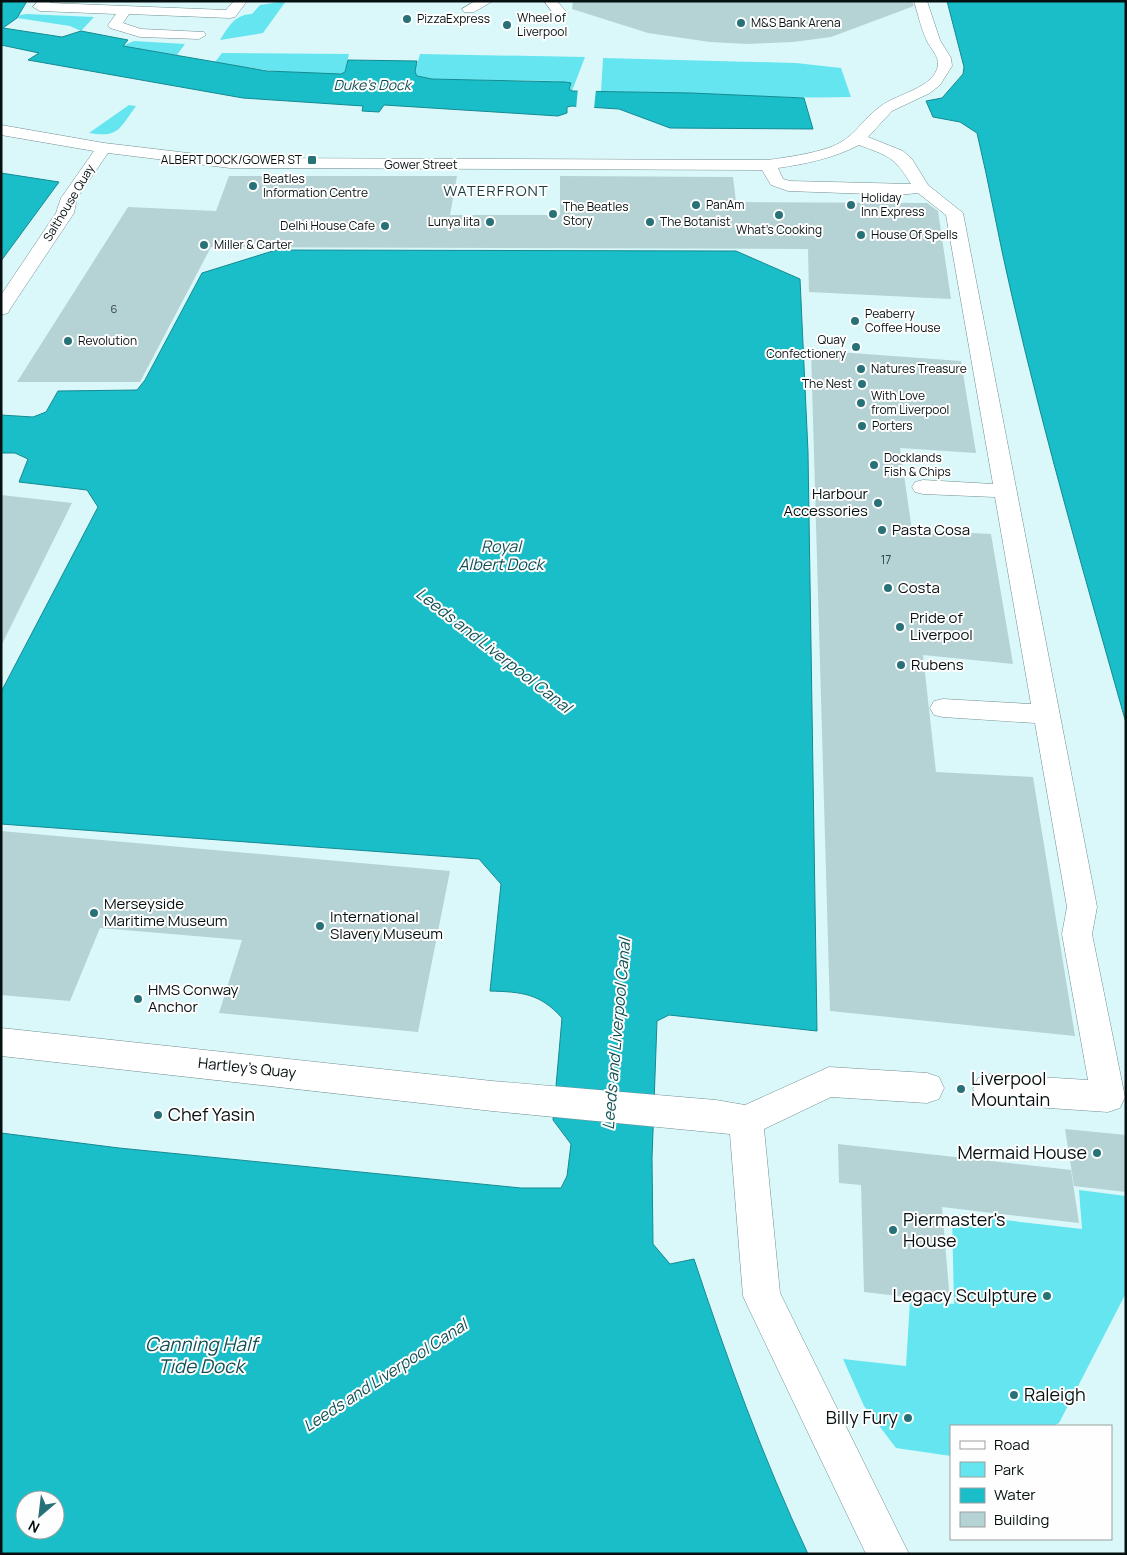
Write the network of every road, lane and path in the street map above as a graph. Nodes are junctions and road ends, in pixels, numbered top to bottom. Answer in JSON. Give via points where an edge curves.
{"nodes":[{"id":1,"x":45,"y":1,"type":"edge"},
{"id":2,"x":241,"y":1,"type":"edge"},
{"id":3,"x":487,"y":1,"type":"edge"},
{"id":4,"x":550,"y":1,"type":"edge"},
{"id":5,"x":920,"y":1,"type":"edge"},
{"id":6,"x":469,"y":9,"type":"dead end"},
{"id":7,"x":125,"y":10,"type":"junction"},
{"id":8,"x":561,"y":14,"type":"dead end"},
{"id":9,"x":199,"y":35,"type":"dead end"},
{"id":10,"x":1,"y":130,"type":"edge"},
{"id":11,"x":858,"y":139,"type":"junction"},
{"id":12,"x":104,"y":148,"type":"junction"},
{"id":13,"x":781,"y":154,"type":"junction"},
{"id":14,"x":922,"y":188,"type":"junction"},
{"id":15,"x":1,"y":309,"type":"edge"},
{"id":16,"x":923,"y":487,"type":"dead end"},
{"id":17,"x":1004,"y":491,"type":"junction"},
{"id":18,"x":943,"y":708,"type":"dead end"},
{"id":19,"x":1046,"y":714,"type":"junction"},
{"id":20,"x":1,"y":1042,"type":"edge"},
{"id":21,"x":927,"y":1088,"type":"dead end"},
{"id":22,"x":990,"y":1089,"type":"dead end"},
{"id":23,"x":731,"y":1118,"type":"junction"},
{"id":24,"x":888,"y":1554,"type":"edge"}],
"edges":[{"from":1,"to":7,"type":"street","via":[[40,7]]},
{"from":2,"to":7,"type":"street","via":[[230,14]]},
{"from":3,"to":6,"type":"street"},
{"from":4,"to":8,"type":"street"},
{"from":5,"to":11,"type":"street","via":[[932,40],[944,58],[945,66],[935,82],[887,108]]},
{"from":7,"to":9,"type":"street","via":[[115,25],[140,32]]},
{"from":10,"to":12,"type":"street","name":"Gower Street"},
{"from":11,"to":13,"type":"street","via":[[837,150],[800,160]]},
{"from":11,"to":14,"type":"street","via":[[897,154],[906,162]]},
{"from":12,"to":13,"type":"street","name":"Gower Street","via":[[216,155],[412,160],[720,160]]},
{"from":12,"to":15,"type":"street","name":"Salthouse Quay"},
{"from":13,"to":14,"type":"street","via":[[777,182],[788,186]]},
{"from":14,"to":17,"type":"street","via":[[954,213]]},
{"from":16,"to":17,"type":"street"},
{"from":17,"to":19,"type":"street"},
{"from":18,"to":19,"type":"street"},
{"from":19,"to":22,"type":"street","via":[[1082,907],[1077,934],[1108,1097]]},
{"from":20,"to":23,"type":"street","name":"Hartley's Quay","via":[[492,1096]]},
{"from":21,"to":23,"type":"street","via":[[829,1082]]},
{"from":23,"to":24,"type":"street","via":[[762,1296]]}]}
